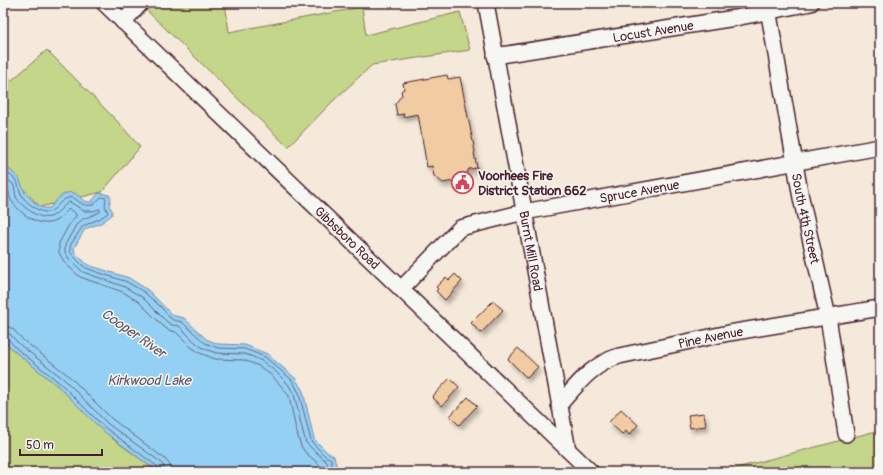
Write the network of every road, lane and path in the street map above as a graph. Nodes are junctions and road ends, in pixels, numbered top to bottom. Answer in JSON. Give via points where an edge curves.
{"nodes":[{"id":1,"x":104,"y":3,"type":"edge"},
{"id":2,"x":142,"y":3,"type":"edge"},
{"id":3,"x":486,"y":3,"type":"edge"},
{"id":4,"x":811,"y":3,"type":"edge"},
{"id":5,"x":767,"y":7,"type":"edge"},
{"id":6,"x":123,"y":22,"type":"junction"},
{"id":7,"x":495,"y":56,"type":"junction"},
{"id":8,"x":880,"y":147,"type":"edge"},
{"id":9,"x":795,"y":162,"type":"junction"},
{"id":10,"x":524,"y":212,"type":"junction"},
{"id":11,"x":401,"y":289,"type":"junction"},
{"id":12,"x":880,"y":308,"type":"edge"},
{"id":13,"x":828,"y":317,"type":"junction"},
{"id":14,"x":559,"y":405,"type":"junction"},
{"id":15,"x":846,"y":434,"type":"dead end"},
{"id":16,"x":568,"y":450,"type":"junction"},
{"id":17,"x":591,"y":472,"type":"edge"}],
"edges":[{"from":1,"to":6,"type":"street","name":"Gibbsboro Road"},
{"from":2,"to":6,"type":"street"},
{"from":3,"to":7,"type":"street","name":"Burnt Mill Road"},
{"from":4,"to":5,"type":"street","name":"Locust Avenue"},
{"from":5,"to":7,"type":"street","name":"Locust Avenue","via":[[735,18]]},
{"from":5,"to":9,"type":"street","name":"South 4th Street"},
{"from":6,"to":11,"type":"street","name":"Gibbsboro Road"},
{"from":7,"to":10,"type":"street","name":"Burnt Mill Road"},
{"from":8,"to":9,"type":"street","name":"Spruce Avenue"},
{"from":9,"to":10,"type":"street","name":"Spruce Avenue"},
{"from":9,"to":13,"type":"street","name":"South 4th Street"},
{"from":10,"to":11,"type":"street","name":"Spruce Avenue","via":[[460,228]]},
{"from":10,"to":14,"type":"street","name":"Burnt Mill Road"},
{"from":11,"to":16,"type":"street","name":"Gibbsboro Road"},
{"from":12,"to":13,"type":"street","name":"Pine Avenue"},
{"from":13,"to":14,"type":"street","name":"Pine Avenue","via":[[729,334],[605,360],[586,374]]},
{"from":13,"to":15,"type":"street","name":"South 4th Street"},
{"from":14,"to":16,"type":"street","name":"Burnt Mill Road"},
{"from":16,"to":17,"type":"street","name":"Gibbsboro Road"}]}
